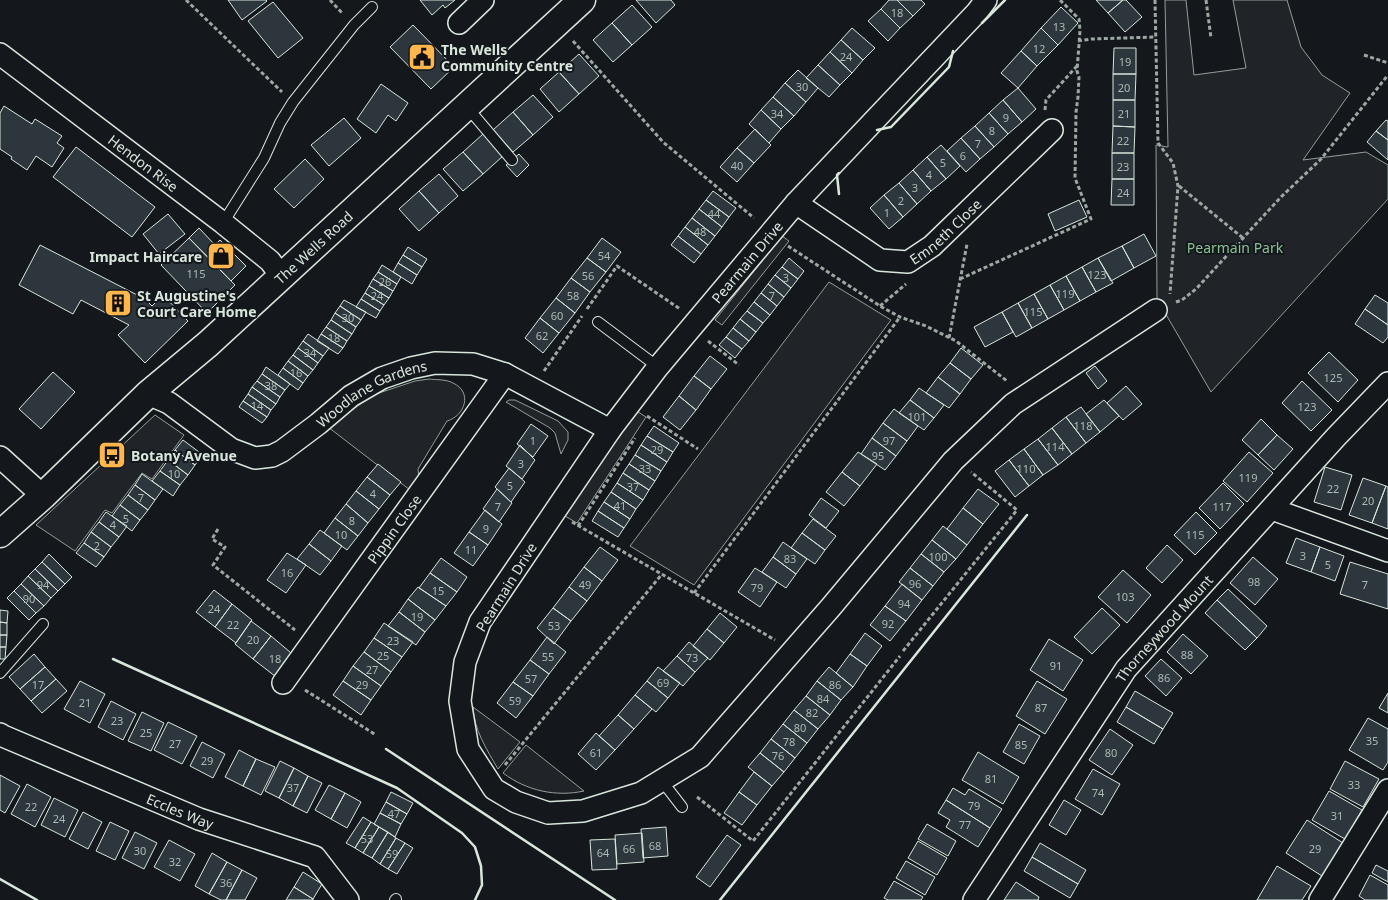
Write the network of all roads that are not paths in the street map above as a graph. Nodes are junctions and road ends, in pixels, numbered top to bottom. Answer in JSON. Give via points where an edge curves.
{"nodes":[{"id":1,"x":483,"y":0,"type":"edge"},
{"id":2,"x":986,"y":0,"type":"edge"},
{"id":3,"x":372,"y":7,"type":"dead end"},
{"id":4,"x":569,"y":8,"type":"edge"},
{"id":5,"x":459,"y":23,"type":"dead end"},
{"id":6,"x":0,"y":54,"type":"edge"},
{"id":7,"x":467,"y":107,"type":"junction"},
{"id":8,"x":1048,"y":121,"type":"road end"},
{"id":9,"x":512,"y":160,"type":"dead end"},
{"id":10,"x":805,"y":209,"type":"junction"},
{"id":11,"x":223,"y":223,"type":"junction"},
{"id":12,"x":282,"y":277,"type":"junction"},
{"id":13,"x":1162,"y":307,"type":"road end"},
{"id":14,"x":598,"y":322,"type":"dead end"},
{"id":15,"x":658,"y":367,"type":"junction"},
{"id":16,"x":505,"y":374,"type":"junction"},
{"id":17,"x":1388,"y":383,"type":"edge"},
{"id":18,"x":148,"y":394,"type":"junction"},
{"id":19,"x":610,"y":430,"type":"junction"},
{"id":20,"x":0,"y":458,"type":"edge"},
{"id":21,"x":43,"y":496,"type":"junction"},
{"id":22,"x":1272,"y":509,"type":"junction"},
{"id":23,"x":0,"y":534,"type":"edge"},
{"id":24,"x":1388,"y":551,"type":"edge"},
{"id":25,"x":43,"y":624,"type":"dead end"},
{"id":26,"x":0,"y":673,"type":"edge"},
{"id":27,"x":282,"y":683,"type":"dead end"},
{"id":28,"x":0,"y":734,"type":"edge"},
{"id":29,"x":662,"y":781,"type":"junction"},
{"id":30,"x":1388,"y":790,"type":"edge"},
{"id":31,"x":682,"y":807,"type":"dead end"},
{"id":32,"x":348,"y":900,"type":"edge"},
{"id":33,"x":974,"y":900,"type":"edge"},
{"id":34,"x":1320,"y":900,"type":"edge"}],
"edges":[{"from":1,"to":5,"type":"street"},
{"from":2,"to":10,"type":"street","name":"Pearmain Drive"},
{"from":3,"to":11,"type":"lane","via":[[293,102],[264,158]]},
{"from":4,"to":7,"type":"street","name":"The Wells Road"},
{"from":6,"to":11,"type":"street","name":"Hendon Rise"},
{"from":7,"to":9,"type":"lane"},
{"from":7,"to":12,"type":"street","name":"The Wells Road"},
{"from":8,"to":10,"type":"street","name":"Emneth Close","via":[[1031,159],[932,246],[908,262],[880,260]]},
{"from":10,"to":15,"type":"street","name":"Pearmain Drive","via":[[697,321]]},
{"from":11,"to":12,"type":"street","name":"Hendon Rise","via":[[270,261]]},
{"from":12,"to":18,"type":"street","name":"The Wells Road"},
{"from":13,"to":29,"type":"street","name":"Pearmain Drive","via":[[1086,363],[1013,404],[953,461],[700,757]]},
{"from":14,"to":15,"type":"lane"},
{"from":15,"to":19,"type":"street","name":"Pearmain Drive"},
{"from":16,"to":18,"type":"street","name":"Woodlane Gardens","via":[[473,364],[435,363],[411,368],[382,378],[351,396],[282,451],[254,458],[228,453],[168,403]]},
{"from":16,"to":19,"type":"street","name":"Woodlane Gardens"},
{"from":16,"to":27,"type":"street","name":"Pippin Close","via":[[326,612]]},
{"from":17,"to":22,"type":"street","name":"Thorneywood Mount"},
{"from":18,"to":21,"type":"street","name":"The Wells Road"},
{"from":19,"to":29,"type":"street","name":"Pearmain Drive","via":[[480,622],[466,662],[460,701],[468,749],[494,789],[516,802],[548,813],[583,811],[641,793]]},
{"from":20,"to":21,"type":"street"},
{"from":21,"to":23,"type":"street","name":"The Wells Road"},
{"from":22,"to":24,"type":"street"},
{"from":22,"to":33,"type":"street","name":"Thorneywood Mount","via":[[1126,669]]},
{"from":25,"to":26,"type":"lane"},
{"from":28,"to":32,"type":"street","name":"Eccles Way","via":[[199,819],[315,857]]},
{"from":29,"to":31,"type":"lane"},
{"from":30,"to":34,"type":"street"}]}
